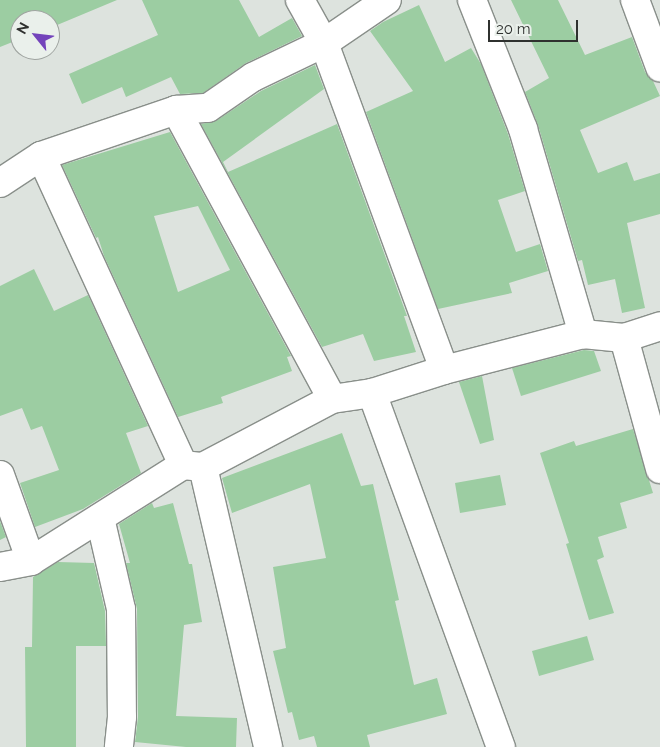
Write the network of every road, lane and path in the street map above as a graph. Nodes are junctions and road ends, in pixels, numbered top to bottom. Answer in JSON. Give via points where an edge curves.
{"nodes":[{"id":1,"x":300,"y":0,"type":"edge"},
{"id":2,"x":387,"y":0,"type":"edge"},
{"id":3,"x":472,"y":0,"type":"edge"},
{"id":4,"x":635,"y":0,"type":"edge"},
{"id":5,"x":324,"y":43,"type":"junction"},
{"id":6,"x":660,"y":67,"type":"edge"},
{"id":7,"x":176,"y":110,"type":"junction"},
{"id":8,"x":41,"y":156,"type":"junction"},
{"id":9,"x":0,"y":183,"type":"edge"},
{"id":10,"x":660,"y":326,"type":"edge"},
{"id":11,"x":583,"y":334,"type":"junction"},
{"id":12,"x":624,"y":338,"type":"junction"},
{"id":13,"x":444,"y":370,"type":"junction"},
{"id":14,"x":372,"y":393,"type":"junction"},
{"id":15,"x":332,"y":399,"type":"junction"},
{"id":16,"x":193,"y":466,"type":"junction"},
{"id":17,"x":660,"y":469,"type":"edge"},
{"id":18,"x":0,"y":475,"type":"edge"},
{"id":19,"x":100,"y":518,"type":"junction"},
{"id":20,"x":31,"y":561,"type":"junction"},
{"id":21,"x":0,"y":567,"type":"edge"},
{"id":22,"x":119,"y":747,"type":"edge"},
{"id":23,"x":268,"y":747,"type":"edge"},
{"id":24,"x":501,"y":747,"type":"edge"}],
"edges":[{"from":1,"to":5,"type":"street"},
{"from":2,"to":5,"type":"street"},
{"from":3,"to":11,"type":"street","via":[[523,129]]},
{"from":4,"to":6,"type":"street"},
{"from":5,"to":7,"type":"street","via":[[253,78],[208,108]]},
{"from":5,"to":13,"type":"street"},
{"from":7,"to":8,"type":"street"},
{"from":7,"to":15,"type":"street"},
{"from":8,"to":9,"type":"street"},
{"from":8,"to":16,"type":"street"},
{"from":10,"to":12,"type":"street"},
{"from":11,"to":12,"type":"street"},
{"from":11,"to":13,"type":"street"},
{"from":12,"to":17,"type":"street"},
{"from":13,"to":14,"type":"street"},
{"from":14,"to":15,"type":"street"},
{"from":14,"to":24,"type":"street"},
{"from":15,"to":16,"type":"street"},
{"from":16,"to":19,"type":"street"},
{"from":16,"to":23,"type":"street"},
{"from":18,"to":20,"type":"street"},
{"from":19,"to":20,"type":"street"},
{"from":19,"to":22,"type":"street","via":[[121,609],[122,717]]},
{"from":20,"to":21,"type":"street"}]}
